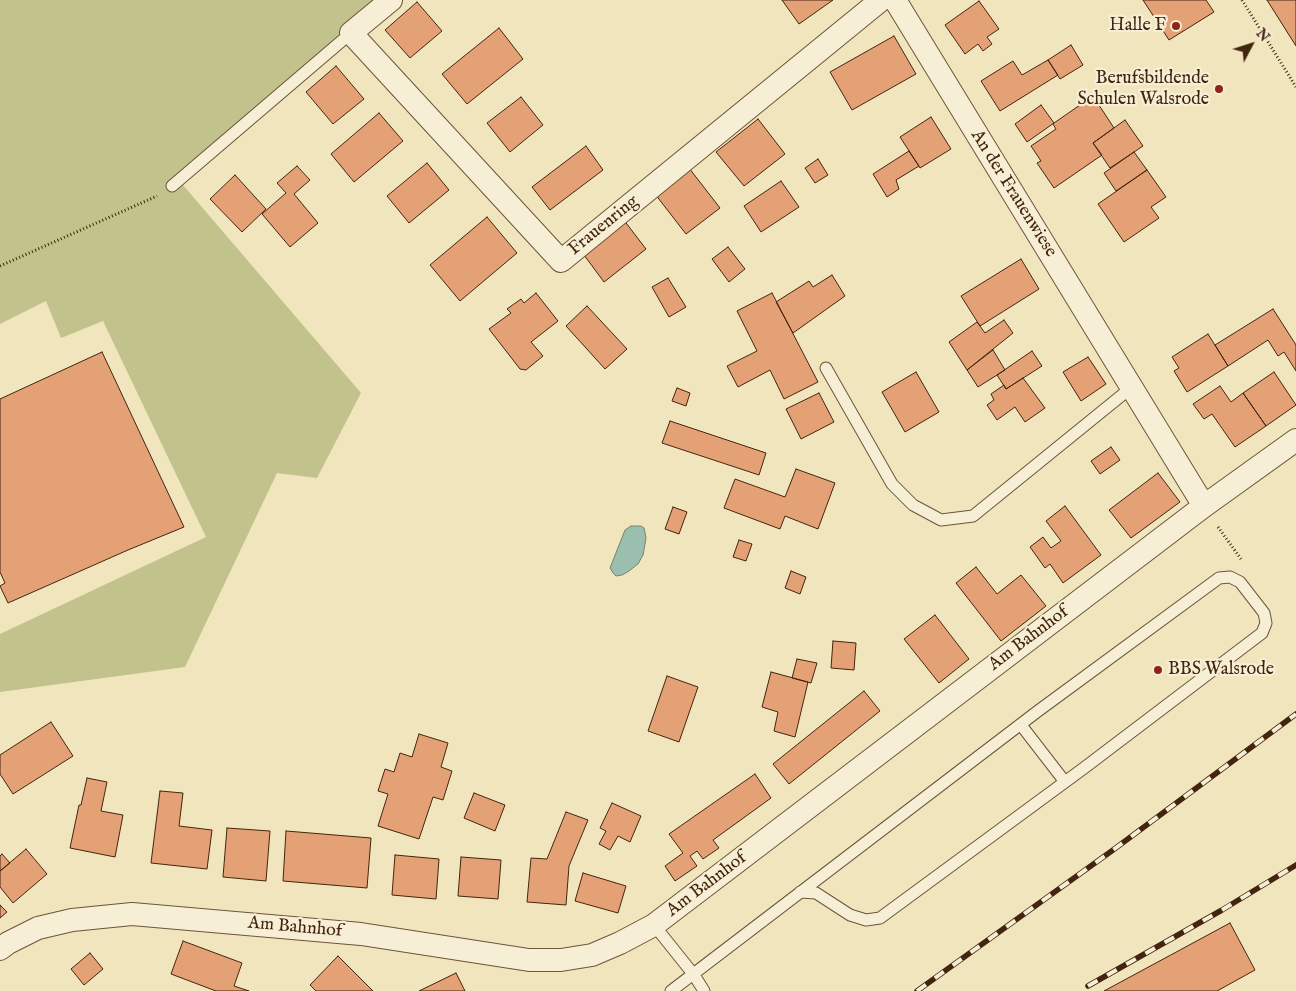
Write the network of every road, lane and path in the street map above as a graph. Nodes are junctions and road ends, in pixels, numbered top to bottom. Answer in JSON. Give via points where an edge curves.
{"nodes":[{"id":1,"x":391,"y":0,"type":"edge"},
{"id":2,"x":881,"y":0,"type":"edge"},
{"id":3,"x":895,"y":0,"type":"edge"},
{"id":4,"x":1242,"y":0,"type":"edge"},
{"id":5,"x":351,"y":33,"type":"junction"},
{"id":6,"x":1296,"y":87,"type":"edge"},
{"id":7,"x":172,"y":186,"type":"joint"},
{"id":8,"x":0,"y":266,"type":"edge"},
{"id":9,"x":826,"y":368,"type":"dead end"},
{"id":10,"x":1132,"y":387,"type":"junction"},
{"id":11,"x":1296,"y":440,"type":"edge"},
{"id":12,"x":1204,"y":506,"type":"junction"},
{"id":13,"x":1246,"y":566,"type":"dead end"},
{"id":14,"x":1021,"y":725,"type":"junction"},
{"id":15,"x":1065,"y":782,"type":"junction"},
{"id":16,"x":800,"y":892,"type":"junction"},
{"id":17,"x":654,"y":925,"type":"junction"},
{"id":18,"x":0,"y":950,"type":"edge"},
{"id":19,"x":694,"y":975,"type":"junction"},
{"id":20,"x":671,"y":991,"type":"edge"},
{"id":21,"x":704,"y":991,"type":"edge"}],
"edges":[{"from":1,"to":5,"type":"street"},
{"from":2,"to":5,"type":"street","name":"Frauenring","via":[[561,261]]},
{"from":3,"to":10,"type":"street","name":"An der Frauenwiese"},
{"from":4,"to":6,"type":"path"},
{"from":5,"to":7,"type":"lane"},
{"from":7,"to":8,"type":"path","via":[[162,194]]},
{"from":9,"to":10,"type":"lane","via":[[892,484],[913,505],[941,520],[973,516]]},
{"from":10,"to":12,"type":"street","name":"An der Frauenwiese"},
{"from":11,"to":12,"type":"street","name":"Am Bahnhof"},
{"from":12,"to":13,"type":"path"},
{"from":12,"to":17,"type":"street","name":"Am Bahnhof"},
{"from":14,"to":15,"type":"lane"},
{"from":14,"to":15,"type":"lane","via":[[1218,578],[1230,577],[1240,582],[1254,598],[1264,613],[1266,623],[1262,633]]},
{"from":14,"to":16,"type":"lane"},
{"from":15,"to":16,"type":"lane","via":[[880,918],[866,920],[850,915],[816,893]]},
{"from":16,"to":19,"type":"lane"},
{"from":17,"to":18,"type":"street","name":"Am Bahnhof","via":[[592,955],[561,960],[529,960],[361,934],[132,914],[72,920],[38,928]]},
{"from":17,"to":19,"type":"lane"},
{"from":19,"to":20,"type":"lane"},
{"from":19,"to":21,"type":"lane"}]}
